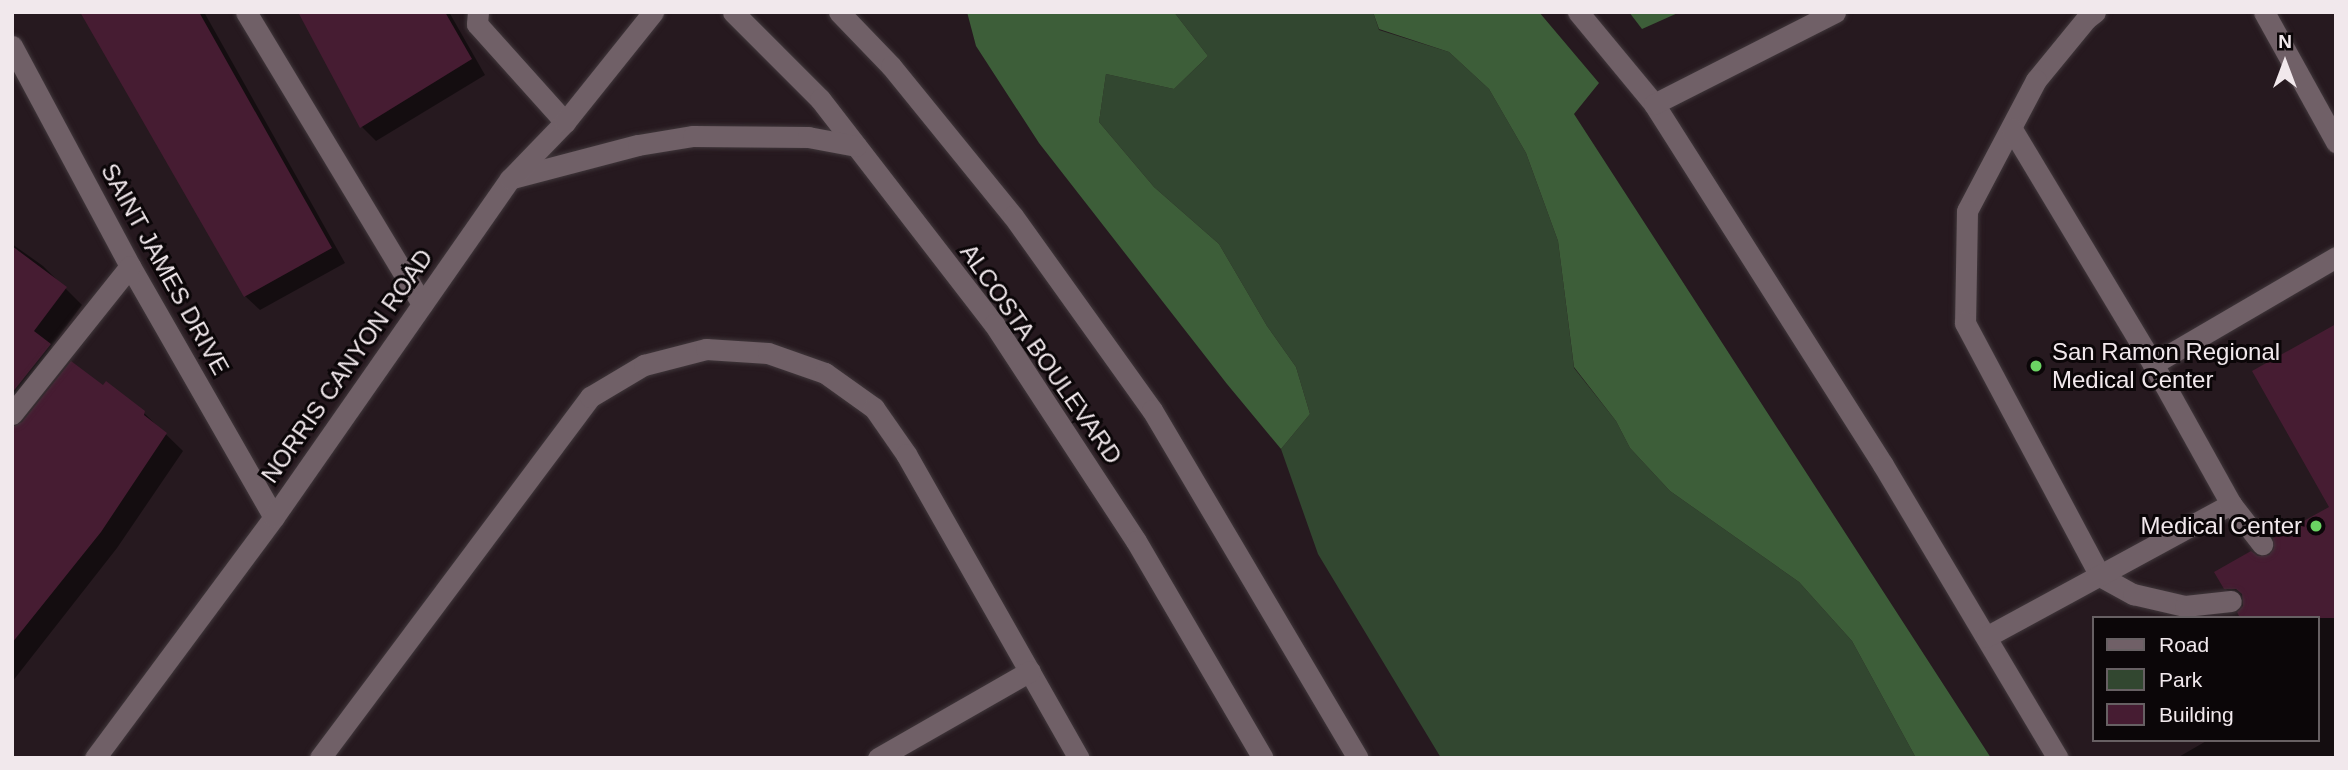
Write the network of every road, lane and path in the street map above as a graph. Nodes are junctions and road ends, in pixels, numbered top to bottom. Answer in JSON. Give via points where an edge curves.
{"nodes":[{"id":1,"x":246,"y":12,"type":"edge"},
{"id":2,"x":478,"y":12,"type":"edge"},
{"id":3,"x":653,"y":12,"type":"edge"},
{"id":4,"x":733,"y":12,"type":"edge"},
{"id":5,"x":839,"y":12,"type":"edge"},
{"id":6,"x":1578,"y":12,"type":"edge"},
{"id":7,"x":1835,"y":12,"type":"edge"},
{"id":8,"x":2095,"y":12,"type":"edge"},
{"id":9,"x":2264,"y":12,"type":"edge"},
{"id":10,"x":12,"y":46,"type":"edge"},
{"id":11,"x":1654,"y":104,"type":"junction"},
{"id":12,"x":565,"y":122,"type":"junction"},
{"id":13,"x":2011,"y":128,"type":"junction"},
{"id":14,"x":2336,"y":142,"type":"edge"},
{"id":15,"x":856,"y":146,"type":"junction"},
{"id":16,"x":510,"y":179,"type":"junction"},
{"id":17,"x":2336,"y":257,"type":"edge"},
{"id":18,"x":130,"y":265,"type":"junction"},
{"id":19,"x":422,"y":304,"type":"junction"},
{"id":20,"x":2153,"y":364,"type":"junction"},
{"id":21,"x":12,"y":414,"type":"edge"},
{"id":22,"x":2231,"y":504,"type":"junction"},
{"id":23,"x":274,"y":517,"type":"junction"},
{"id":24,"x":2262,"y":544,"type":"dead end"},
{"id":25,"x":2100,"y":576,"type":"junction"},
{"id":26,"x":2231,"y":601,"type":"dead end"},
{"id":27,"x":1986,"y":637,"type":"junction"},
{"id":28,"x":1030,"y":671,"type":"junction"},
{"id":29,"x":95,"y":758,"type":"edge"},
{"id":30,"x":320,"y":758,"type":"edge"},
{"id":31,"x":878,"y":758,"type":"edge"},
{"id":32,"x":1079,"y":758,"type":"edge"},
{"id":33,"x":1262,"y":758,"type":"edge"},
{"id":34,"x":1357,"y":758,"type":"edge"},
{"id":35,"x":2057,"y":758,"type":"edge"}],
"edges":[{"from":1,"to":19,"type":"main road"},
{"from":2,"to":12,"type":"main road","via":[[477,24]]},
{"from":3,"to":12,"type":"main road","name":"NORRIS CANYON ROAD"},
{"from":4,"to":15,"type":"main road","name":"ALCOSTA BOULEVARD","via":[[820,99]]},
{"from":5,"to":34,"type":"main road","via":[[891,66],[1013,216],[1152,410]]},
{"from":6,"to":11,"type":"main road"},
{"from":7,"to":11,"type":"main road"},
{"from":8,"to":13,"type":"main road","via":[[2036,80]]},
{"from":9,"to":14,"type":"main road"},
{"from":10,"to":18,"type":"main road","name":"SAINT JAMES DRIVE"},
{"from":11,"to":27,"type":"main road","via":[[1883,465]]},
{"from":12,"to":16,"type":"main road","name":"NORRIS CANYON ROAD"},
{"from":13,"to":20,"type":"main road"},
{"from":13,"to":25,"type":"main road","via":[[1967,211],[1965,323]]},
{"from":15,"to":16,"type":"main road","via":[[808,136],[693,136],[638,145]]},
{"from":15,"to":33,"type":"main road","name":"ALCOSTA BOULEVARD","via":[[994,324],[1136,541]]},
{"from":16,"to":19,"type":"main road","name":"NORRIS CANYON ROAD"},
{"from":17,"to":20,"type":"main road"},
{"from":18,"to":21,"type":"main road"},
{"from":18,"to":23,"type":"main road","name":"SAINT JAMES DRIVE"},
{"from":19,"to":23,"type":"main road","name":"NORRIS CANYON ROAD"},
{"from":20,"to":22,"type":"main road"},
{"from":22,"to":24,"type":"main road"},
{"from":22,"to":25,"type":"main road"},
{"from":23,"to":29,"type":"main road","name":"NORRIS CANYON ROAD"},
{"from":25,"to":26,"type":"main road","via":[[2133,594],[2185,606]]},
{"from":25,"to":27,"type":"main road"},
{"from":27,"to":35,"type":"main road"},
{"from":28,"to":30,"type":"main road","via":[[906,454],[874,408],[825,373],[768,353],[706,349],[644,365],[590,397]]},
{"from":28,"to":31,"type":"main road"},
{"from":28,"to":32,"type":"main road"}]}
